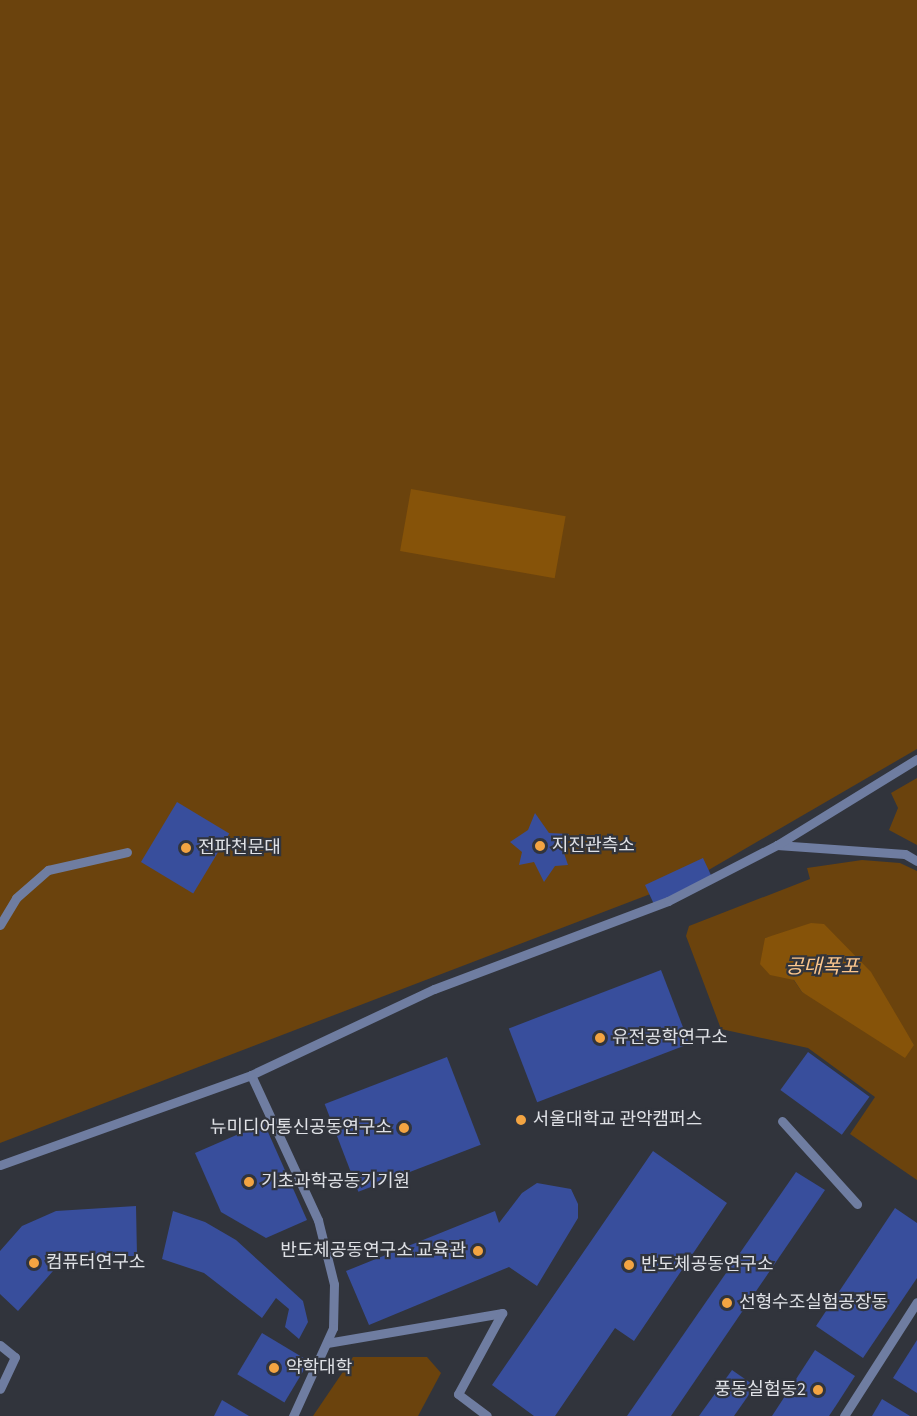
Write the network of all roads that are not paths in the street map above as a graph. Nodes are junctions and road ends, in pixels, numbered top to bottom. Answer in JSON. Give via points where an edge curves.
{"nodes":[{"id":1,"x":917,"y":759,"type":"edge"},
{"id":2,"x":777,"y":845,"type":"junction"},
{"id":3,"x":127,"y":852,"type":"dead end"},
{"id":4,"x":917,"y":861,"type":"edge"},
{"id":5,"x":0,"y":925,"type":"edge"},
{"id":6,"x":251,"y":1075,"type":"junction"},
{"id":7,"x":782,"y":1121,"type":"dead end"},
{"id":8,"x":0,"y":1165,"type":"edge"},
{"id":9,"x":857,"y":1204,"type":"dead end"},
{"id":10,"x":917,"y":1302,"type":"edge"},
{"id":11,"x":327,"y":1343,"type":"junction"},
{"id":12,"x":0,"y":1345,"type":"edge"},
{"id":13,"x":0,"y":1389,"type":"edge"},
{"id":14,"x":293,"y":1416,"type":"edge"},
{"id":15,"x":487,"y":1416,"type":"edge"},
{"id":16,"x":844,"y":1416,"type":"edge"}],
"edges":[{"from":1,"to":2,"type":"lane"},
{"from":2,"to":4,"type":"lane","via":[[905,854]]},
{"from":2,"to":6,"type":"lane","via":[[668,901],[434,989]]},
{"from":3,"to":5,"type":"lane","via":[[48,870],[16,898]]},
{"from":6,"to":8,"type":"lane"},
{"from":6,"to":11,"type":"lane","via":[[318,1220],[334,1284],[333,1328]]},
{"from":7,"to":9,"type":"lane"},
{"from":10,"to":16,"type":"lane"},
{"from":11,"to":14,"type":"lane"},
{"from":11,"to":15,"type":"lane","via":[[502,1313],[458,1394]]},
{"from":12,"to":13,"type":"lane","via":[[15,1357]]}]}
